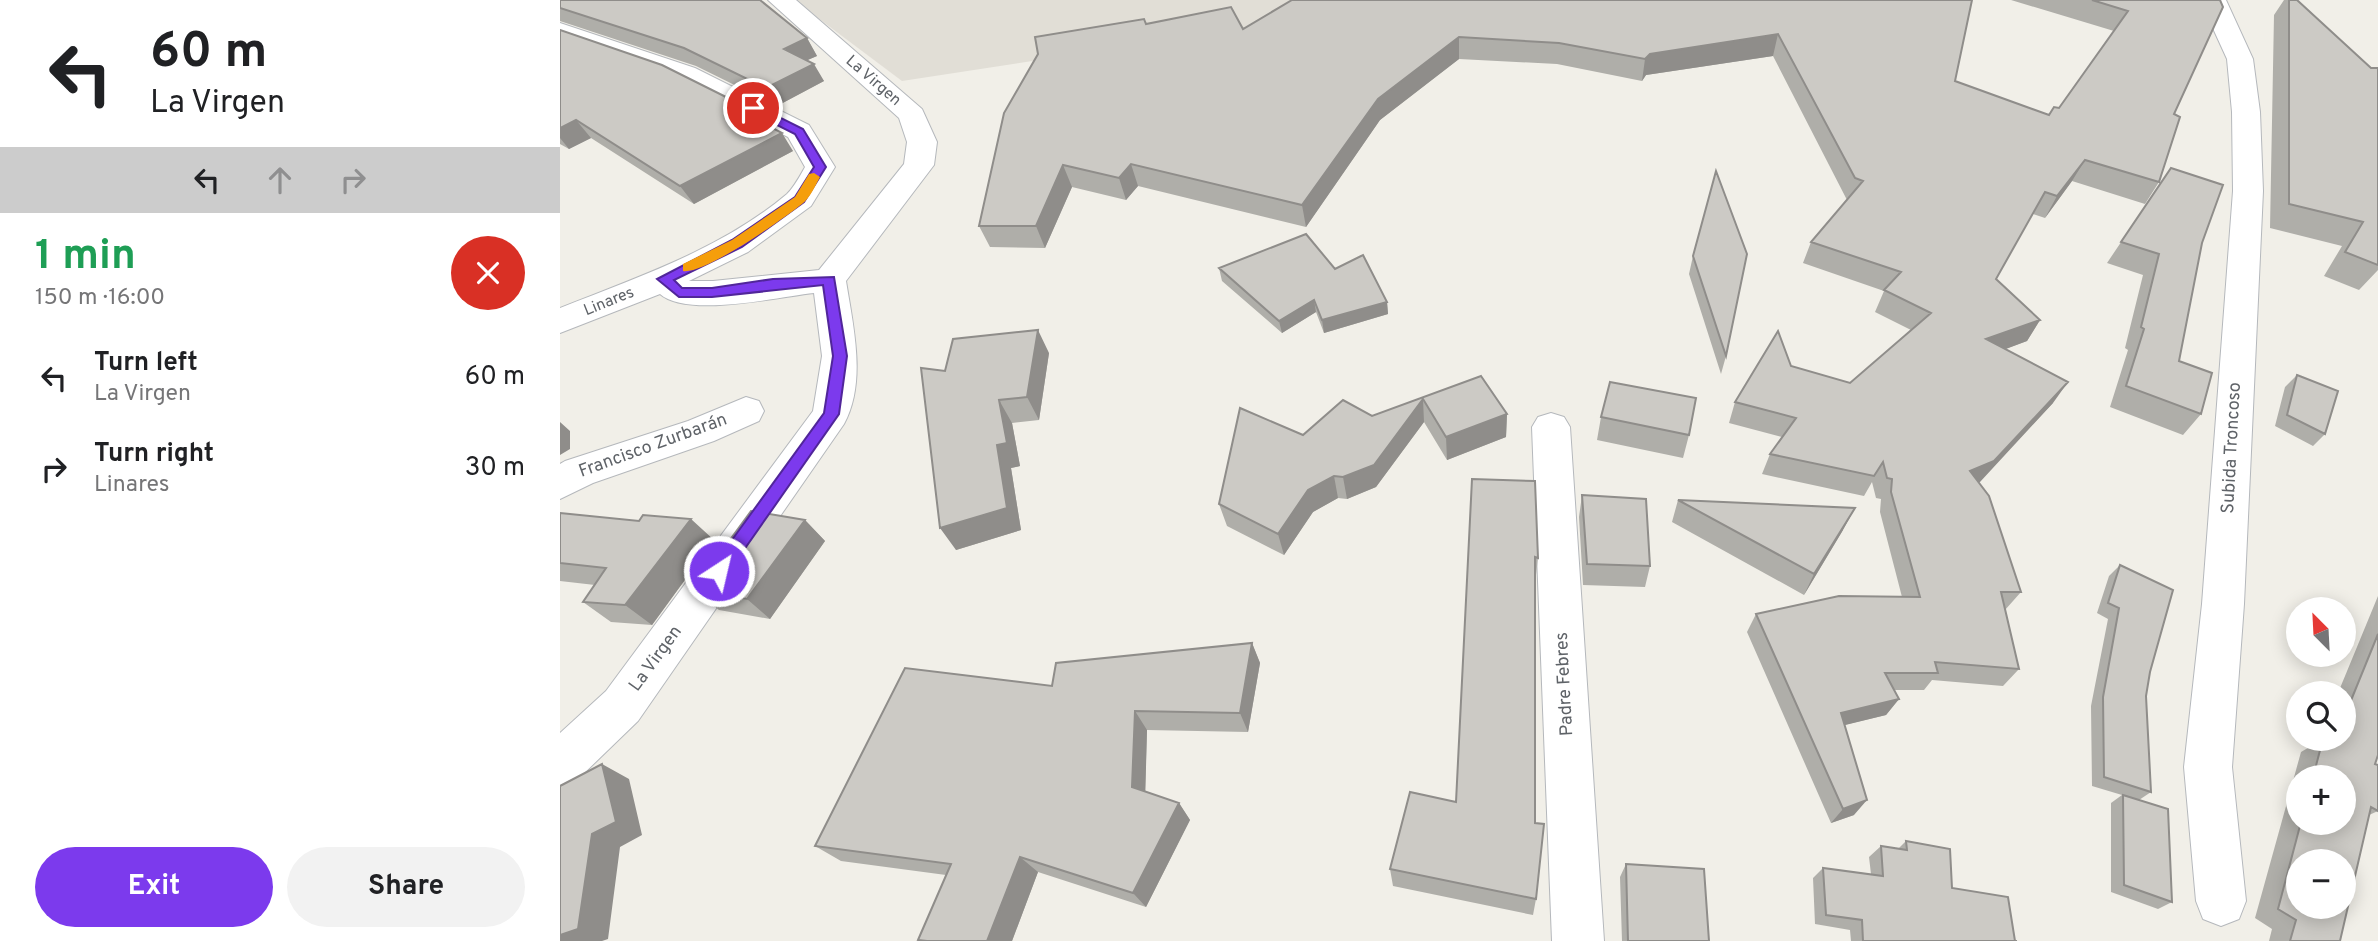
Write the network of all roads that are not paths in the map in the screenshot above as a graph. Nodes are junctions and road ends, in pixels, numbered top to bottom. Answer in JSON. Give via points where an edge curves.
{"nodes":[{"id":1,"x":780,"y":0,"type":"edge"},
{"id":2,"x":2213,"y":0,"type":"edge"},
{"id":3,"x":560,"y":31,"type":"edge"},
{"id":4,"x":664,"y":279,"type":"junction"},
{"id":5,"x":829,"y":280,"type":"junction"},
{"id":6,"x":560,"y":321,"type":"edge"},
{"id":7,"x":746,"y":411,"type":"dead end"},
{"id":8,"x":1551,"y":427,"type":"dead end"},
{"id":9,"x":560,"y":483,"type":"edge"},
{"id":10,"x":560,"y":764,"type":"edge"},
{"id":11,"x":2221,"y":901,"type":"dead end"},
{"id":12,"x":1578,"y":941,"type":"edge"}],
"edges":[{"from":1,"to":5,"type":"street","name":"La Virgen","via":[[912,115],[922,142],[919,165]]},
{"from":2,"to":11,"type":"street","name":"Subida Troncoso","via":[[2241,59],[2248,191],[2223,604],[2208,766]]},
{"from":3,"to":4,"type":"street","name":"Linares","via":[[685,74],[799,131],[820,167],[800,200],[737,244]]},
{"from":4,"to":5,"type":"street","via":[[679,292],[712,293]]},
{"from":4,"to":6,"type":"street","name":"Linares"},
{"from":5,"to":10,"type":"street","name":"La Virgen","via":[[840,356],[831,414],[622,706]]},
{"from":7,"to":9,"type":"street","name":"Francisco Zurbarán"},
{"from":8,"to":12,"type":"street","name":"Padre Febres"}]}
